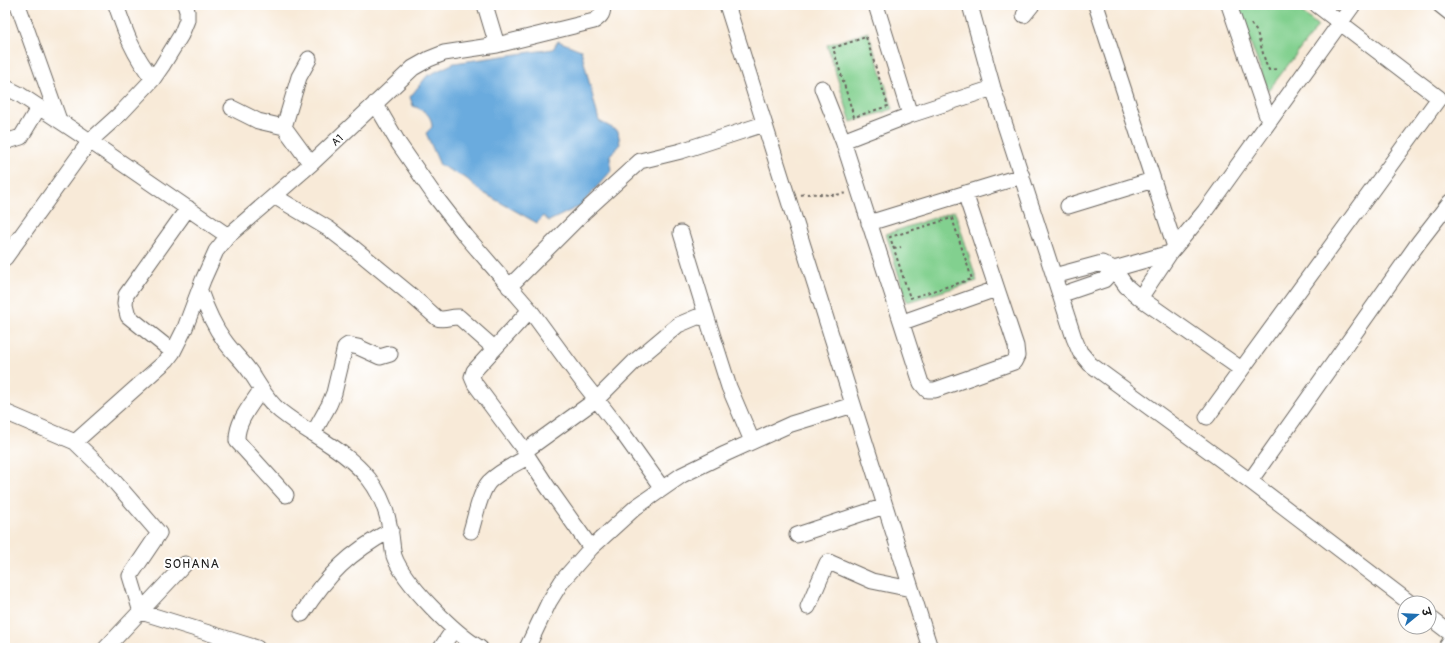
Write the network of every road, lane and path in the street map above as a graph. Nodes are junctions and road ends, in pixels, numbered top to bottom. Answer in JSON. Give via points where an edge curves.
{"nodes":[{"id":1,"x":18,"y":5,"type":"edge"},
{"id":2,"x":116,"y":5,"type":"edge"},
{"id":3,"x":185,"y":5,"type":"edge"},
{"id":4,"x":485,"y":5,"type":"edge"},
{"id":5,"x":603,"y":5,"type":"edge"},
{"id":6,"x":727,"y":5,"type":"edge"},
{"id":7,"x":876,"y":5,"type":"edge"},
{"id":8,"x":970,"y":5,"type":"edge"},
{"id":9,"x":1096,"y":5,"type":"edge"},
{"id":10,"x":1230,"y":5,"type":"edge"},
{"id":11,"x":1317,"y":5,"type":"edge"},
{"id":12,"x":1353,"y":5,"type":"edge"},
{"id":13,"x":1440,"y":5,"type":"edge"},
{"id":14,"x":1450,"y":13,"type":"edge"},
{"id":15,"x":1249,"y":21,"type":"dead end"},
{"id":16,"x":1341,"y":22,"type":"junction"},
{"id":17,"x":866,"y":37,"type":"joint"},
{"id":18,"x":497,"y":44,"type":"junction"},
{"id":19,"x":309,"y":59,"type":"dead end"},
{"id":20,"x":1277,"y":69,"type":"dead end"},
{"id":21,"x":153,"y":79,"type":"junction"},
{"id":22,"x":5,"y":87,"type":"edge"},
{"id":23,"x":822,"y":88,"type":"dead end"},
{"id":24,"x":993,"y":88,"type":"junction"},
{"id":25,"x":1444,"y":101,"type":"edge"},
{"id":26,"x":375,"y":103,"type":"junction"},
{"id":27,"x":39,"y":107,"type":"junction"},
{"id":28,"x":232,"y":108,"type":"dead end"},
{"id":29,"x":910,"y":115,"type":"junction"},
{"id":30,"x":59,"y":120,"type":"junction"},
{"id":31,"x":1269,"y":122,"type":"junction"},
{"id":32,"x":764,"y":124,"type":"junction"},
{"id":33,"x":284,"y":127,"type":"junction"},
{"id":34,"x":90,"y":141,"type":"junction"},
{"id":35,"x":843,"y":141,"type":"junction"},
{"id":36,"x":5,"y":142,"type":"edge"},
{"id":37,"x":312,"y":164,"type":"junction"},
{"id":38,"x":1022,"y":176,"type":"junction"},
{"id":39,"x":1153,"y":180,"type":"junction"},
{"id":40,"x":858,"y":188,"type":"junction"},
{"id":41,"x":965,"y":193,"type":"junction"},
{"id":42,"x":274,"y":196,"type":"junction"},
{"id":43,"x":787,"y":198,"type":"junction"},
{"id":44,"x":1450,"y":202,"type":"edge"},
{"id":45,"x":1068,"y":206,"type":"dead end"},
{"id":46,"x":188,"y":208,"type":"junction"},
{"id":47,"x":869,"y":223,"type":"junction"},
{"id":48,"x":681,"y":233,"type":"dead end"},
{"id":49,"x":228,"y":236,"type":"junction"},
{"id":50,"x":901,"y":246,"type":"dead end"},
{"id":51,"x":894,"y":249,"type":"junction"},
{"id":52,"x":1172,"y":250,"type":"junction"},
{"id":53,"x":5,"y":258,"type":"edge"},
{"id":54,"x":1114,"y":269,"type":"junction"},
{"id":55,"x":1054,"y":276,"type":"junction"},
{"id":56,"x":510,"y":287,"type":"junction"},
{"id":57,"x":996,"y":289,"type":"junction"},
{"id":58,"x":200,"y":291,"type":"junction"},
{"id":59,"x":1060,"y":295,"type":"junction"},
{"id":60,"x":1140,"y":298,"type":"junction"},
{"id":61,"x":530,"y":310,"type":"junction"},
{"id":62,"x":707,"y":318,"type":"junction"},
{"id":63,"x":903,"y":322,"type":"junction"},
{"id":64,"x":494,"y":348,"type":"junction"},
{"id":65,"x":173,"y":352,"type":"junction"},
{"id":66,"x":390,"y":354,"type":"dead end"},
{"id":67,"x":1242,"y":369,"type":"junction"},
{"id":68,"x":261,"y":390,"type":"junction"},
{"id":69,"x":597,"y":399,"type":"junction"},
{"id":70,"x":853,"y":405,"type":"junction"},
{"id":71,"x":5,"y":412,"type":"edge"},
{"id":72,"x":1207,"y":417,"type":"dead end"},
{"id":73,"x":313,"y":434,"type":"junction"},
{"id":74,"x":752,"y":441,"type":"junction"},
{"id":75,"x":75,"y":442,"type":"junction"},
{"id":76,"x":527,"y":454,"type":"junction"},
{"id":77,"x":1250,"y":481,"type":"junction"},
{"id":78,"x":662,"y":488,"type":"junction"},
{"id":79,"x":286,"y":495,"type":"dead end"},
{"id":80,"x":885,"y":506,"type":"junction"},
{"id":81,"x":391,"y":530,"type":"junction"},
{"id":82,"x":471,"y":531,"type":"dead end"},
{"id":83,"x":797,"y":535,"type":"dead end"},
{"id":84,"x":591,"y":548,"type":"junction"},
{"id":85,"x":185,"y":564,"type":"dead end"},
{"id":86,"x":911,"y":589,"type":"junction"},
{"id":87,"x":1400,"y":595,"type":"edge"},
{"id":88,"x":808,"y":607,"type":"dead end"},
{"id":89,"x":141,"y":612,"type":"junction"},
{"id":90,"x":302,"y":614,"type":"dead end"},
{"id":91,"x":1437,"y":623,"type":"edge"},
{"id":92,"x":454,"y":629,"type":"junction"},
{"id":93,"x":1450,"y":633,"type":"edge"},
{"id":94,"x":1450,"y":642,"type":"edge"},
{"id":95,"x":106,"y":648,"type":"edge"},
{"id":96,"x":257,"y":648,"type":"edge"},
{"id":97,"x":441,"y":648,"type":"edge"},
{"id":98,"x":480,"y":648,"type":"edge"},
{"id":99,"x":527,"y":648,"type":"edge"},
{"id":100,"x":930,"y":648,"type":"edge"},
{"id":101,"x":1446,"y":648,"type":"edge"}],
"edges":[{"from":1,"to":30,"type":"street"},
{"from":2,"to":21,"type":"street","via":[[131,47]]},
{"from":3,"to":21,"type":"street","via":[[187,20],[181,35]]},
{"from":4,"to":18,"type":"street"},
{"from":5,"to":18,"type":"street","name":"A1","via":[[603,13],[594,20]]},
{"from":6,"to":32,"type":"street"},
{"from":7,"to":29,"type":"street"},
{"from":8,"to":24,"type":"street"},
{"from":9,"to":39,"type":"street"},
{"from":10,"to":31,"type":"street"},
{"from":11,"to":16,"type":"street"},
{"from":12,"to":16,"type":"street"},
{"from":13,"to":14,"type":"street"},
{"from":15,"to":20,"type":"path","via":[[1257,32],[1269,70]]},
{"from":16,"to":25,"type":"street"},
{"from":16,"to":31,"type":"street"},
{"from":17,"to":17,"type":"path","via":[[833,48],[854,117],[888,106]]},
{"from":18,"to":26,"type":"street","name":"A1","via":[[444,53],[429,59],[413,68]]},
{"from":19,"to":33,"type":"street","via":[[299,77]]},
{"from":21,"to":34,"type":"street"},
{"from":22,"to":27,"type":"street"},
{"from":23,"to":35,"type":"street"},
{"from":24,"to":29,"type":"street"},
{"from":24,"to":38,"type":"street"},
{"from":25,"to":67,"type":"street"},
{"from":26,"to":37,"type":"street","name":"A1"},
{"from":26,"to":56,"type":"street","via":[[399,144],[436,196]]},
{"from":27,"to":30,"type":"street"},
{"from":27,"to":36,"type":"street","via":[[21,137]]},
{"from":28,"to":33,"type":"street","via":[[258,121]]},
{"from":29,"to":35,"type":"street"},
{"from":30,"to":34,"type":"street"},
{"from":31,"to":52,"type":"street"},
{"from":32,"to":43,"type":"street"},
{"from":32,"to":56,"type":"street","via":[[681,151],[640,161],[584,212]]},
{"from":33,"to":37,"type":"street"},
{"from":34,"to":46,"type":"street"},
{"from":34,"to":53,"type":"street"},
{"from":35,"to":40,"type":"street"},
{"from":37,"to":42,"type":"street","name":"A1"},
{"from":38,"to":41,"type":"street"},
{"from":38,"to":55,"type":"street"},
{"from":39,"to":45,"type":"street"},
{"from":39,"to":52,"type":"street"},
{"from":40,"to":43,"type":"path","via":[[840,195],[807,193]]},
{"from":40,"to":47,"type":"street"},
{"from":41,"to":47,"type":"street"},
{"from":41,"to":57,"type":"street"},
{"from":42,"to":49,"type":"street","name":"A1"},
{"from":42,"to":64,"type":"street","via":[[355,249],[437,318],[441,320],[459,316]]},
{"from":43,"to":70,"type":"street"},
{"from":44,"to":77,"type":"street"},
{"from":46,"to":49,"type":"street"},
{"from":46,"to":65,"type":"street","via":[[126,295],[125,304],[128,316]]},
{"from":47,"to":63,"type":"street"},
{"from":48,"to":62,"type":"street"},
{"from":49,"to":58,"type":"street","name":"A1","via":[[216,251]]},
{"from":50,"to":51,"type":"path"},
{"from":51,"to":51,"type":"path","via":[[910,298],[972,279],[952,218],[890,237]]},
{"from":52,"to":54,"type":"street"},
{"from":52,"to":60,"type":"street"},
{"from":54,"to":55,"type":"street","via":[[1102,263]]},
{"from":54,"to":59,"type":"street","via":[[1104,280]]},
{"from":54,"to":60,"type":"street","via":[[1126,286]]},
{"from":55,"to":59,"type":"street"},
{"from":56,"to":61,"type":"street"},
{"from":57,"to":63,"type":"street"},
{"from":57,"to":63,"type":"street","via":[[1016,346],[1017,356],[1014,362],[935,390],[927,390],[921,383]]},
{"from":58,"to":65,"type":"street","name":"A1"},
{"from":58,"to":68,"type":"street","via":[[223,340],[250,372]]},
{"from":59,"to":77,"type":"street","via":[[1080,352],[1090,364]]},
{"from":60,"to":67,"type":"street"},
{"from":61,"to":64,"type":"street"},
{"from":61,"to":69,"type":"street"},
{"from":62,"to":69,"type":"street","via":[[697,317],[678,326],[634,362]]},
{"from":62,"to":74,"type":"street","via":[[729,387]]},
{"from":64,"to":76,"type":"street","via":[[474,371],[472,377]]},
{"from":65,"to":75,"type":"street","name":"A1"},
{"from":66,"to":73,"type":"street","via":[[380,357],[358,346],[345,347],[331,399]]},
{"from":67,"to":72,"type":"street"},
{"from":68,"to":73,"type":"street","via":[[279,410]]},
{"from":68,"to":79,"type":"street","via":[[239,426],[236,433],[237,441]]},
{"from":69,"to":76,"type":"street"},
{"from":69,"to":78,"type":"street"},
{"from":70,"to":74,"type":"street","via":[[791,424]]},
{"from":70,"to":80,"type":"street"},
{"from":71,"to":75,"type":"street"},
{"from":73,"to":81,"type":"street","via":[[353,461],[370,480],[385,509]]},
{"from":74,"to":78,"type":"street","via":[[682,475]]},
{"from":75,"to":89,"type":"street","via":[[107,473],[159,534],[130,576]]},
{"from":76,"to":82,"type":"street","via":[[489,482]]},
{"from":76,"to":84,"type":"street"},
{"from":77,"to":87,"type":"street"},
{"from":78,"to":84,"type":"street","via":[[636,507]]},
{"from":80,"to":83,"type":"street"},
{"from":80,"to":86,"type":"street"},
{"from":81,"to":90,"type":"street","via":[[344,561]]},
{"from":81,"to":92,"type":"street","via":[[392,547],[402,571]]},
{"from":84,"to":99,"type":"street","via":[[562,581]]},
{"from":85,"to":89,"type":"street"},
{"from":86,"to":88,"type":"street","via":[[872,581],[829,562]]},
{"from":86,"to":100,"type":"street"},
{"from":89,"to":95,"type":"street"},
{"from":89,"to":96,"type":"street"},
{"from":91,"to":93,"type":"street"},
{"from":92,"to":97,"type":"street"},
{"from":92,"to":98,"type":"street"},
{"from":94,"to":101,"type":"street"}]}
